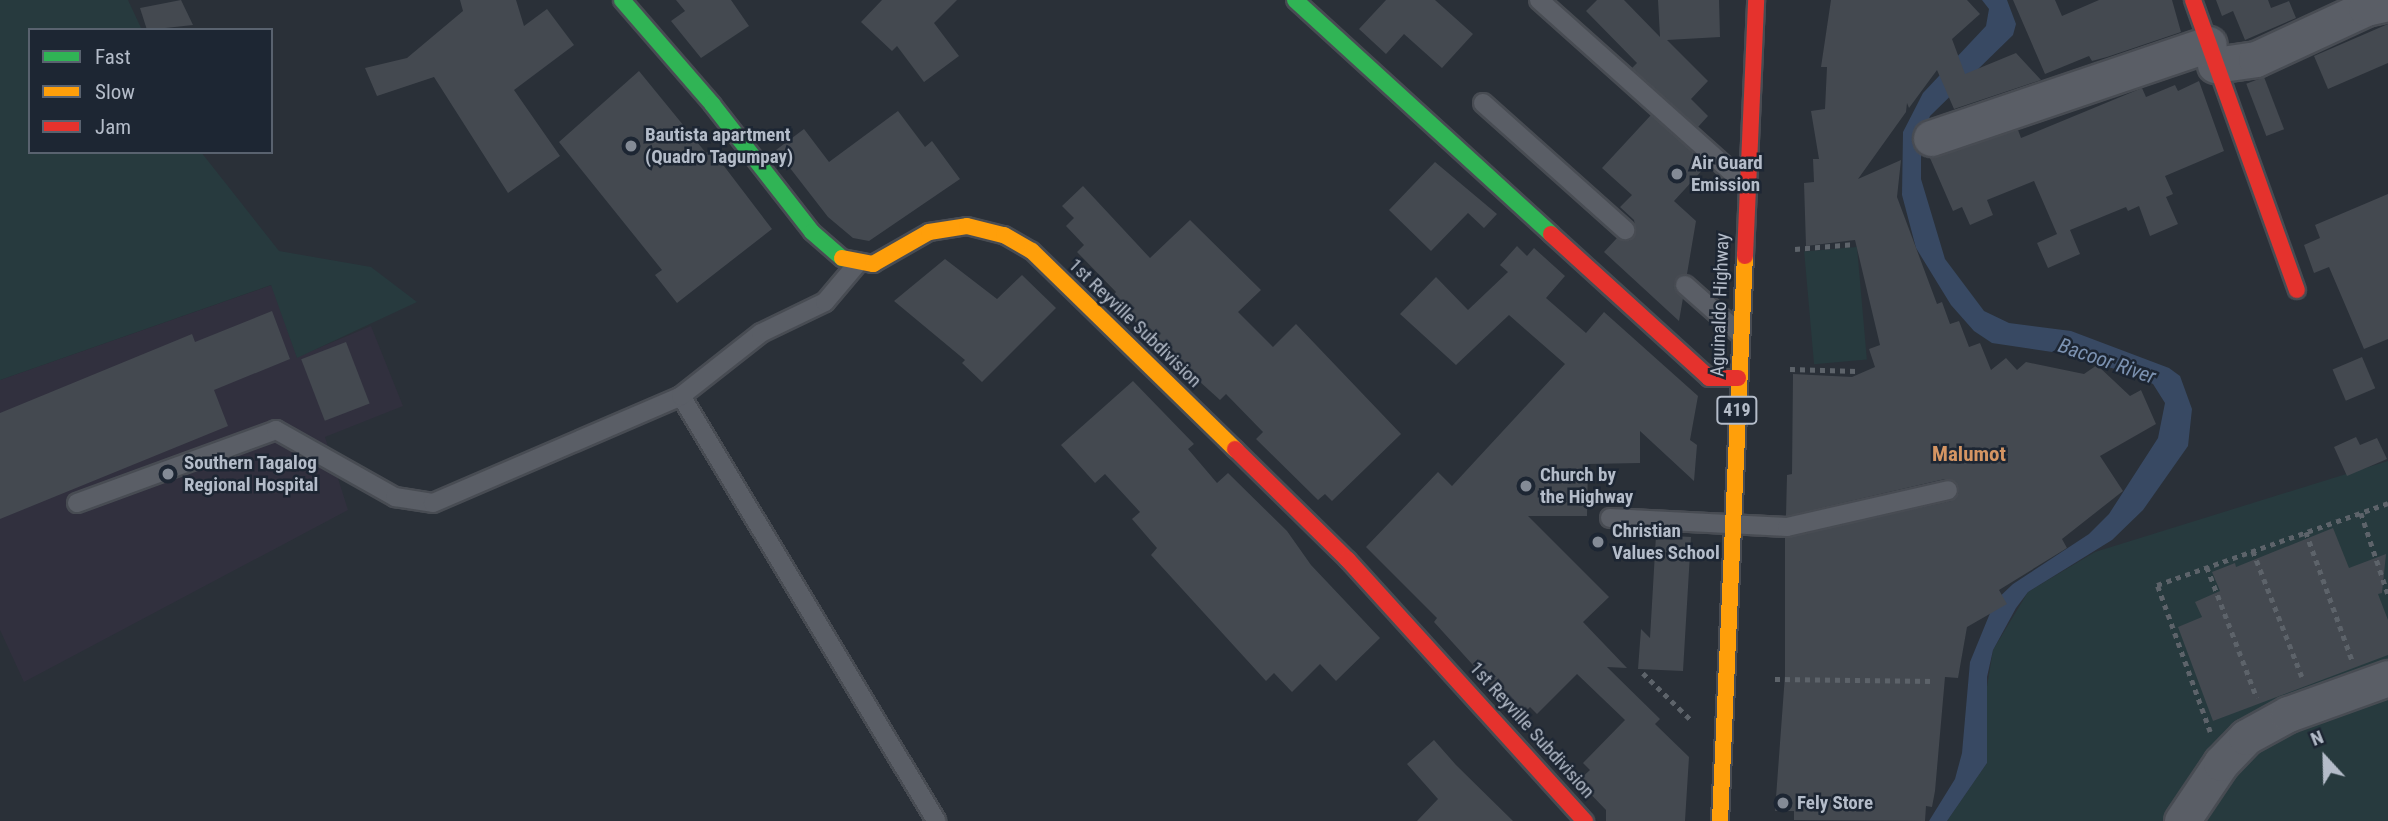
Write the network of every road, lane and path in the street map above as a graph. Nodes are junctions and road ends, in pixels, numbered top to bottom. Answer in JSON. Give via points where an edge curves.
{"nodes":[{"id":1,"x":622,"y":0,"type":"edge"},
{"id":2,"x":1296,"y":0,"type":"edge"},
{"id":3,"x":1539,"y":0,"type":"edge"},
{"id":4,"x":1756,"y":0,"type":"edge"},
{"id":5,"x":2193,"y":0,"type":"edge"},
{"id":6,"x":2388,"y":3,"type":"edge"},
{"id":7,"x":2212,"y":55,"type":"junction"},
{"id":8,"x":1483,"y":103,"type":"dead end"},
{"id":9,"x":1931,"y":138,"type":"dead end"},
{"id":10,"x":1747,"y":186,"type":"junction"},
{"id":11,"x":1625,"y":230,"type":"dead end"},
{"id":12,"x":1855,"y":244,"type":"dead end"},
{"id":13,"x":1796,"y":249,"type":"dead end"},
{"id":14,"x":858,"y":263,"type":"junction"},
{"id":15,"x":1685,"y":285,"type":"dead end"},
{"id":16,"x":2297,"y":290,"type":"dead end"},
{"id":17,"x":1739,"y":333,"type":"junction"},
{"id":18,"x":1790,"y":369,"type":"dead end"},
{"id":19,"x":1857,"y":371,"type":"dead end"},
{"id":20,"x":1738,"y":377,"type":"junction"},
{"id":21,"x":681,"y":396,"type":"junction"},
{"id":22,"x":1948,"y":490,"type":"dead end"},
{"id":23,"x":77,"y":503,"type":"dead end"},
{"id":24,"x":2388,"y":503,"type":"edge"},
{"id":25,"x":2361,"y":513,"type":"junction"},
{"id":26,"x":1610,"y":518,"type":"dead end"},
{"id":27,"x":1733,"y":524,"type":"junction"},
{"id":28,"x":2306,"y":532,"type":"junction"},
{"id":29,"x":2253,"y":551,"type":"junction"},
{"id":30,"x":2207,"y":567,"type":"junction"},
{"id":31,"x":2388,"y":594,"type":"edge"},
{"id":32,"x":1643,"y":673,"type":"dead end"},
{"id":33,"x":1775,"y":679,"type":"dead end"},
{"id":34,"x":1934,"y":681,"type":"dead end"},
{"id":35,"x":2375,"y":683,"type":"edge"},
{"id":36,"x":2313,"y":705,"type":"junction"},
{"id":37,"x":1694,"y":723,"type":"dead end"},
{"id":38,"x":2267,"y":725,"type":"junction"},
{"id":39,"x":2221,"y":763,"type":"junction"},
{"id":40,"x":936,"y":821,"type":"edge"},
{"id":41,"x":1585,"y":821,"type":"edge"},
{"id":42,"x":1720,"y":821,"type":"edge"},
{"id":43,"x":2182,"y":821,"type":"edge"}],
"edges":[{"from":1,"to":14,"type":"main road","via":[[712,104],[812,232],[843,258]]},
{"from":2,"to":20,"type":"main road","via":[[1709,378]]},
{"from":3,"to":10,"type":"lane"},
{"from":4,"to":10,"type":"main road","name":"Aguinaldo Highway","number":"419"},
{"from":5,"to":7,"type":"main road"},
{"from":6,"to":7,"type":"street","via":[[2366,8],[2256,59]]},
{"from":7,"to":9,"type":"street"},
{"from":7,"to":16,"type":"main road"},
{"from":8,"to":11,"type":"lane"},
{"from":10,"to":17,"type":"main road","name":"Aguinaldo Highway","number":"419"},
{"from":12,"to":13,"type":"path"},
{"from":14,"to":21,"type":"lane","via":[[825,302],[761,333]]},
{"from":14,"to":41,"type":"main road","name":"1st Reyville Subdivision","via":[[873,264],[948,226],[1004,234],[1031,251],[1348,560]]},
{"from":15,"to":17,"type":"lane"},
{"from":17,"to":20,"type":"main road","name":"Aguinaldo Highway","number":"419"},
{"from":18,"to":19,"type":"path"},
{"from":20,"to":27,"type":"main road","name":"Aguinaldo Highway","number":"419"},
{"from":21,"to":23,"type":"lane","via":[[433,503],[395,497],[276,430]]},
{"from":21,"to":40,"type":"lane"},
{"from":22,"to":27,"type":"lane","via":[[1787,527]]},
{"from":24,"to":25,"type":"path"},
{"from":25,"to":28,"type":"path"},
{"from":25,"to":31,"type":"path"},
{"from":26,"to":27,"type":"lane"},
{"from":27,"to":42,"type":"main road","name":"Aguinaldo Highway","number":"419"},
{"from":28,"to":29,"type":"path"},
{"from":28,"to":35,"type":"path"},
{"from":29,"to":30,"type":"path"},
{"from":29,"to":36,"type":"path"},
{"from":30,"to":38,"type":"path"},
{"from":30,"to":39,"type":"path","via":[[2157,585]]},
{"from":32,"to":37,"type":"path"},
{"from":33,"to":34,"type":"path"},
{"from":35,"to":36,"type":"street"},
{"from":36,"to":38,"type":"street"},
{"from":38,"to":39,"type":"street","via":[[2239,742]]},
{"from":39,"to":43,"type":"street"}]}
